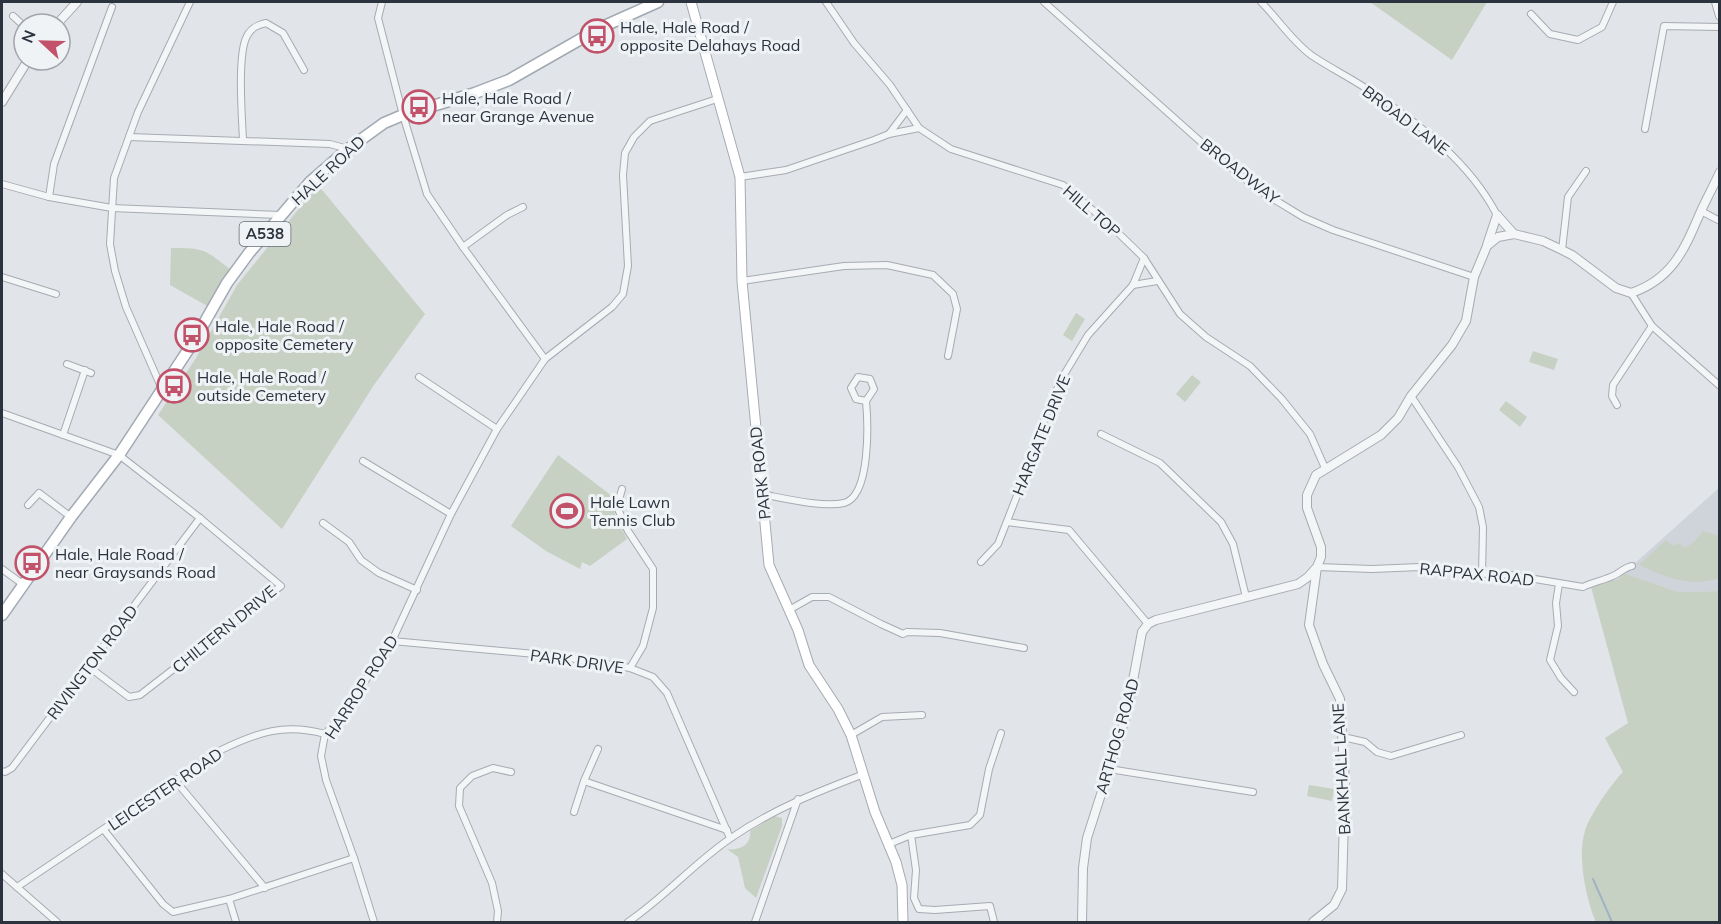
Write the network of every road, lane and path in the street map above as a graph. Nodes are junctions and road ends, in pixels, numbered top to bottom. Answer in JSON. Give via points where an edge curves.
{"nodes":[{"id":1,"x":190,"y":2,"type":"edge"},
{"id":2,"x":382,"y":2,"type":"edge"},
{"id":3,"x":658,"y":2,"type":"edge"},
{"id":4,"x":691,"y":2,"type":"edge"},
{"id":5,"x":826,"y":2,"type":"edge"},
{"id":6,"x":1044,"y":2,"type":"edge"},
{"id":7,"x":1261,"y":2,"type":"edge"},
{"id":8,"x":1613,"y":2,"type":"edge"},
{"id":9,"x":1716,"y":2,"type":"edge"},
{"id":10,"x":112,"y":7,"type":"dead end"},
{"id":11,"x":1531,"y":14,"type":"dead end"},
{"id":12,"x":1719,"y":16,"type":"edge"},
{"id":13,"x":1719,"y":27,"type":"edge"},
{"id":14,"x":304,"y":70,"type":"dead end"},
{"id":15,"x":21,"y":72,"type":"edge"},
{"id":16,"x":717,"y":99,"type":"junction"},
{"id":17,"x":2,"y":102,"type":"edge"},
{"id":18,"x":907,"y":110,"type":"junction"},
{"id":19,"x":403,"y":115,"type":"junction"},
{"id":20,"x":919,"y":128,"type":"junction"},
{"id":21,"x":1646,"y":129,"type":"dead end"},
{"id":22,"x":889,"y":134,"type":"junction"},
{"id":23,"x":129,"y":137,"type":"junction"},
{"id":24,"x":243,"y":140,"type":"junction"},
{"id":25,"x":348,"y":149,"type":"junction"},
{"id":26,"x":1586,"y":171,"type":"dead end"},
{"id":27,"x":1719,"y":172,"type":"edge"},
{"id":28,"x":740,"y":177,"type":"junction"},
{"id":29,"x":2,"y":184,"type":"edge"},
{"id":30,"x":49,"y":197,"type":"junction"},
{"id":31,"x":523,"y":207,"type":"dead end"},
{"id":32,"x":112,"y":208,"type":"junction"},
{"id":33,"x":1701,"y":211,"type":"junction"},
{"id":34,"x":281,"y":215,"type":"junction"},
{"id":35,"x":1497,"y":215,"type":"junction"},
{"id":36,"x":1719,"y":221,"type":"edge"},
{"id":37,"x":1514,"y":234,"type":"junction"},
{"id":38,"x":1487,"y":246,"type":"junction"},
{"id":39,"x":463,"y":247,"type":"junction"},
{"id":40,"x":1562,"y":250,"type":"junction"},
{"id":41,"x":1144,"y":258,"type":"junction"},
{"id":42,"x":2,"y":277,"type":"edge"},
{"id":43,"x":1474,"y":277,"type":"junction"},
{"id":44,"x":742,"y":281,"type":"junction"},
{"id":45,"x":1157,"y":281,"type":"junction"},
{"id":46,"x":1133,"y":285,"type":"junction"},
{"id":47,"x":1631,"y":293,"type":"junction"},
{"id":48,"x":56,"y":294,"type":"dead end"},
{"id":49,"x":1652,"y":326,"type":"junction"},
{"id":50,"x":948,"y":356,"type":"dead end"},
{"id":51,"x":545,"y":359,"type":"junction"},
{"id":52,"x":67,"y":364,"type":"dead end"},
{"id":53,"x":419,"y":377,"type":"dead end"},
{"id":54,"x":1719,"y":386,"type":"edge"},
{"id":55,"x":162,"y":389,"type":"junction"},
{"id":56,"x":1411,"y":396,"type":"junction"},
{"id":57,"x":866,"y":400,"type":"dead end"},
{"id":58,"x":1617,"y":405,"type":"dead end"},
{"id":59,"x":2,"y":413,"type":"edge"},
{"id":60,"x":497,"y":429,"type":"junction"},
{"id":61,"x":1101,"y":434,"type":"dead end"},
{"id":62,"x":63,"y":435,"type":"junction"},
{"id":63,"x":119,"y":455,"type":"junction"},
{"id":64,"x":363,"y":461,"type":"dead end"},
{"id":65,"x":1326,"y":468,"type":"junction"},
{"id":66,"x":622,"y":489,"type":"dead end"},
{"id":67,"x":761,"y":495,"type":"junction"},
{"id":68,"x":28,"y":505,"type":"dead end"},
{"id":69,"x":451,"y":514,"type":"junction"},
{"id":70,"x":71,"y":517,"type":"junction"},
{"id":71,"x":200,"y":518,"type":"junction"},
{"id":72,"x":1007,"y":522,"type":"junction"},
{"id":73,"x":323,"y":523,"type":"dead end"},
{"id":74,"x":981,"y":562,"type":"dead end"},
{"id":75,"x":1632,"y":566,"type":"dead end"},
{"id":76,"x":1317,"y":567,"type":"junction"},
{"id":77,"x":2,"y":569,"type":"edge"},
{"id":78,"x":1482,"y":574,"type":"junction"},
{"id":79,"x":1558,"y":584,"type":"junction"},
{"id":80,"x":24,"y":586,"type":"junction"},
{"id":81,"x":417,"y":590,"type":"junction"},
{"id":82,"x":1246,"y":597,"type":"junction"},
{"id":83,"x":789,"y":610,"type":"junction"},
{"id":84,"x":2,"y":615,"type":"edge"},
{"id":85,"x":1148,"y":624,"type":"junction"},
{"id":86,"x":392,"y":641,"type":"junction"},
{"id":87,"x":1024,"y":648,"type":"dead end"},
{"id":88,"x":89,"y":667,"type":"junction"},
{"id":89,"x":630,"y":668,"type":"junction"},
{"id":90,"x":1574,"y":692,"type":"dead end"},
{"id":91,"x":922,"y":715,"type":"dead end"},
{"id":92,"x":1001,"y":733,"type":"dead end"},
{"id":93,"x":325,"y":734,"type":"junction"},
{"id":94,"x":851,"y":735,"type":"junction"},
{"id":95,"x":1461,"y":735,"type":"dead end"},
{"id":96,"x":1343,"y":737,"type":"junction"},
{"id":97,"x":598,"y":749,"type":"dead end"},
{"id":98,"x":1109,"y":769,"type":"junction"},
{"id":99,"x":2,"y":771,"type":"edge"},
{"id":100,"x":511,"y":772,"type":"dead end"},
{"id":101,"x":864,"y":774,"type":"junction"},
{"id":102,"x":174,"y":779,"type":"junction"},
{"id":103,"x":584,"y":781,"type":"junction"},
{"id":104,"x":1253,"y":792,"type":"dead end"},
{"id":105,"x":798,"y":799,"type":"junction"},
{"id":106,"x":574,"y":812,"type":"dead end"},
{"id":107,"x":105,"y":830,"type":"junction"},
{"id":108,"x":727,"y":830,"type":"junction"},
{"id":109,"x":911,"y":835,"type":"junction"},
{"id":110,"x":730,"y":838,"type":"junction"},
{"id":111,"x":890,"y":844,"type":"junction"},
{"id":112,"x":354,"y":858,"type":"junction"},
{"id":113,"x":2,"y":874,"type":"edge"},
{"id":114,"x":17,"y":887,"type":"junction"},
{"id":115,"x":265,"y":888,"type":"junction"},
{"id":116,"x":229,"y":899,"type":"junction"},
{"id":117,"x":57,"y":922,"type":"edge"},
{"id":118,"x":236,"y":922,"type":"edge"},
{"id":119,"x":374,"y":922,"type":"edge"},
{"id":120,"x":497,"y":922,"type":"edge"},
{"id":121,"x":628,"y":922,"type":"edge"},
{"id":122,"x":755,"y":922,"type":"edge"},
{"id":123,"x":903,"y":922,"type":"edge"},
{"id":124,"x":994,"y":922,"type":"edge"},
{"id":125,"x":1082,"y":922,"type":"edge"},
{"id":126,"x":1313,"y":922,"type":"edge"}],
"edges":[{"from":1,"to":23,"type":"street"},
{"from":2,"to":19,"type":"street","via":[[378,18]]},
{"from":3,"to":19,"type":"main road","name":"HALE ROAD","number":"A538","via":[[602,27],[510,80]]},
{"from":4,"to":16,"type":"main road","name":"PARK ROAD"},
{"from":5,"to":18,"type":"street","name":"HILL TOP"},
{"from":6,"to":43,"type":"street","name":"BROADWAY","via":[[1257,189],[1333,230]]},
{"from":7,"to":35,"type":"street","name":"BROAD LANE","via":[[1311,54],[1438,141],[1478,184]]},
{"from":8,"to":11,"type":"street","via":[[1602,27],[1578,40],[1550,34]]},
{"from":9,"to":12,"type":"street"},
{"from":10,"to":30,"type":"street","via":[[54,164]]},
{"from":13,"to":21,"type":"street","via":[[1664,26]]},
{"from":14,"to":24,"type":"street","via":[[278,29],[266,23],[251,29],[242,54]]},
{"from":15,"to":17,"type":"street"},
{"from":16,"to":28,"type":"main road","name":"PARK ROAD"},
{"from":16,"to":51,"type":"street","name":"HARROP ROAD","via":[[650,121],[634,137],[625,153],[623,175],[628,266],[623,294]]},
{"from":18,"to":20,"type":"street","name":"HILL TOP"},
{"from":18,"to":22,"type":"street"},
{"from":19,"to":25,"type":"main road","name":"HALE ROAD","number":"A538"},
{"from":19,"to":39,"type":"street","via":[[428,194]]},
{"from":20,"to":22,"type":"street"},
{"from":20,"to":41,"type":"street","name":"HILL TOP","via":[[951,148],[1063,185]]},
{"from":22,"to":28,"type":"street","via":[[786,170]]},
{"from":23,"to":24,"type":"street"},
{"from":23,"to":32,"type":"street","via":[[114,178]]},
{"from":24,"to":25,"type":"street","via":[[330,144]]},
{"from":25,"to":34,"type":"main road","name":"HALE ROAD","number":"A538","via":[[310,182]]},
{"from":26,"to":40,"type":"street","via":[[1568,197]]},
{"from":27,"to":33,"type":"street"},
{"from":28,"to":44,"type":"main road","name":"PARK ROAD"},
{"from":29,"to":30,"type":"street"},
{"from":30,"to":32,"type":"street"},
{"from":31,"to":39,"type":"street"},
{"from":32,"to":34,"type":"street"},
{"from":32,"to":55,"type":"street","via":[[110,244],[115,271],[126,307]]},
{"from":33,"to":36,"type":"street"},
{"from":33,"to":47,"type":"street","via":[[1673,266]]},
{"from":34,"to":55,"type":"main road","name":"HALE ROAD","number":"A538","via":[[227,283]]},
{"from":35,"to":37,"type":"street","name":"BROAD LANE"},
{"from":35,"to":38,"type":"street","name":"BANKHALL LANE"},
{"from":37,"to":38,"type":"street","via":[[1498,237]]},
{"from":37,"to":40,"type":"street"},
{"from":38,"to":43,"type":"street","name":"BANKHALL LANE"},
{"from":39,"to":51,"type":"street"},
{"from":40,"to":47,"type":"street","via":[[1616,288]]},
{"from":41,"to":45,"type":"street","name":"HILL TOP"},
{"from":41,"to":46,"type":"street","name":"HARGATE DRIVE"},
{"from":42,"to":48,"type":"street"},
{"from":43,"to":56,"type":"street","name":"BANKHALL LANE","via":[[1466,321]]},
{"from":44,"to":50,"type":"street","via":[[855,266],[887,265],[933,275],[953,294],[957,309]]},
{"from":44,"to":67,"type":"main road","name":"PARK ROAD"},
{"from":45,"to":46,"type":"street"},
{"from":45,"to":65,"type":"street","name":"HILL TOP","via":[[1180,314],[1206,337],[1251,366],[1281,398],[1310,434]]},
{"from":46,"to":72,"type":"street","name":"HARGATE DRIVE","via":[[1088,335],[1062,378]]},
{"from":47,"to":49,"type":"street"},
{"from":49,"to":54,"type":"street"},
{"from":49,"to":58,"type":"street","via":[[1616,378],[1612,392]]},
{"from":51,"to":60,"type":"street","name":"HARROP ROAD"},
{"from":52,"to":62,"type":"street","via":[[88,371]]},
{"from":53,"to":60,"type":"street"},
{"from":55,"to":63,"type":"main road","name":"HALE ROAD","number":"A538"},
{"from":56,"to":65,"type":"street","name":"BANKHALL LANE","via":[[1398,418],[1381,435]]},
{"from":56,"to":78,"type":"street","via":[[1479,507],[1483,527]]},
{"from":57,"to":67,"type":"street","via":[[869,423],[863,472],[858,492],[846,503]]},
{"from":59,"to":62,"type":"street","name":"CHILTERN DRIVE"},
{"from":60,"to":69,"type":"street","name":"HARROP ROAD"},
{"from":61,"to":82,"type":"street","via":[[1160,463],[1221,522],[1233,544]]},
{"from":62,"to":63,"type":"street","name":"CHILTERN DRIVE"},
{"from":63,"to":70,"type":"main road","name":"HALE ROAD","number":"A538"},
{"from":63,"to":71,"type":"street","name":"CHILTERN DRIVE"},
{"from":64,"to":69,"type":"street"},
{"from":65,"to":76,"type":"street","name":"BANKHALL LANE","via":[[1316,475],[1307,495],[1307,508],[1321,547]]},
{"from":66,"to":89,"type":"street","via":[[617,507],[653,569],[653,608],[643,646]]},
{"from":67,"to":83,"type":"main road","name":"PARK ROAD","via":[[769,565]]},
{"from":68,"to":70,"type":"street","via":[[39,493]]},
{"from":69,"to":81,"type":"street","name":"HARROP ROAD"},
{"from":70,"to":80,"type":"main road","name":"HALE ROAD","number":"A538"},
{"from":71,"to":88,"type":"street","name":"RIVINGTON ROAD"},
{"from":71,"to":88,"type":"street","name":"CHILTERN DRIVE","via":[[280,586],[140,695],[129,697]]},
{"from":72,"to":74,"type":"street","name":"HARGATE DRIVE","via":[[998,544]]},
{"from":72,"to":85,"type":"street","via":[[1069,530]]},
{"from":73,"to":81,"type":"street","via":[[349,542],[361,560],[379,573]]},
{"from":75,"to":79,"type":"street","name":"RAPPAX ROAD","via":[[1583,587]]},
{"from":76,"to":78,"type":"street","name":"RAPPAX ROAD","via":[[1420,567]]},
{"from":76,"to":82,"type":"street","via":[[1298,584]]},
{"from":76,"to":96,"type":"street","name":"BANKHALL LANE","via":[[1309,625],[1340,699]]},
{"from":77,"to":80,"type":"street"},
{"from":78,"to":79,"type":"street","name":"RAPPAX ROAD"},
{"from":79,"to":90,"type":"street","via":[[1558,626],[1550,660]]},
{"from":80,"to":84,"type":"main road","name":"HALE ROAD","number":"A538"},
{"from":81,"to":86,"type":"street","name":"HARROP ROAD"},
{"from":82,"to":85,"type":"street"},
{"from":83,"to":87,"type":"street","via":[[812,597],[829,597],[903,634],[939,633]]},
{"from":83,"to":94,"type":"main road","name":"PARK ROAD","via":[[809,665]]},
{"from":85,"to":98,"type":"street","name":"ARTHOG ROAD","via":[[1142,632],[1127,713]]},
{"from":86,"to":89,"type":"street","name":"PARK DRIVE","via":[[557,656]]},
{"from":86,"to":93,"type":"street","name":"HARROP ROAD"},
{"from":88,"to":99,"type":"street","name":"RIVINGTON ROAD","via":[[12,768]]},
{"from":89,"to":108,"type":"street","name":"PARK DRIVE","via":[[653,677],[667,693]]},
{"from":91,"to":94,"type":"street","via":[[882,717]]},
{"from":92,"to":109,"type":"street","via":[[980,815],[970,825]]},
{"from":93,"to":102,"type":"street","name":"LEICESTER ROAD","via":[[286,729],[253,734]]},
{"from":93,"to":112,"type":"street","name":"HARROP ROAD","via":[[321,756],[326,780]]},
{"from":94,"to":101,"type":"main road","name":"PARK ROAD"},
{"from":95,"to":96,"type":"street","via":[[1391,756],[1377,752],[1365,742]]},
{"from":96,"to":126,"type":"street","name":"BANKHALL LANE","via":[[1342,889],[1334,906]]},
{"from":97,"to":103,"type":"street"},
{"from":98,"to":104,"type":"street"},
{"from":98,"to":125,"type":"street","name":"ARTHOG ROAD","via":[[1085,852]]},
{"from":100,"to":120,"type":"street","via":[[493,768],[472,776],[460,788],[459,806],[492,883]]},
{"from":101,"to":105,"type":"street"},
{"from":101,"to":111,"type":"main road","name":"PARK ROAD"},
{"from":102,"to":107,"type":"street","name":"LEICESTER ROAD"},
{"from":102,"to":115,"type":"street"},
{"from":103,"to":106,"type":"street"},
{"from":103,"to":108,"type":"street"},
{"from":105,"to":110,"type":"street"},
{"from":105,"to":122,"type":"street"},
{"from":107,"to":114,"type":"street","name":"LEICESTER ROAD"},
{"from":107,"to":116,"type":"street","via":[[173,912]]},
{"from":108,"to":110,"type":"street","name":"PARK DRIVE"},
{"from":109,"to":111,"type":"street"},
{"from":109,"to":124,"type":"street","via":[[916,870],[914,898],[919,909],[990,906]]},
{"from":110,"to":121,"type":"street"},
{"from":111,"to":123,"type":"main road","name":"PARK ROAD","via":[[902,885]]},
{"from":112,"to":115,"type":"street"},
{"from":112,"to":119,"type":"street","name":"HARROP ROAD"},
{"from":113,"to":114,"type":"street"},
{"from":114,"to":117,"type":"street"},
{"from":115,"to":116,"type":"street"},
{"from":116,"to":118,"type":"street"}]}
